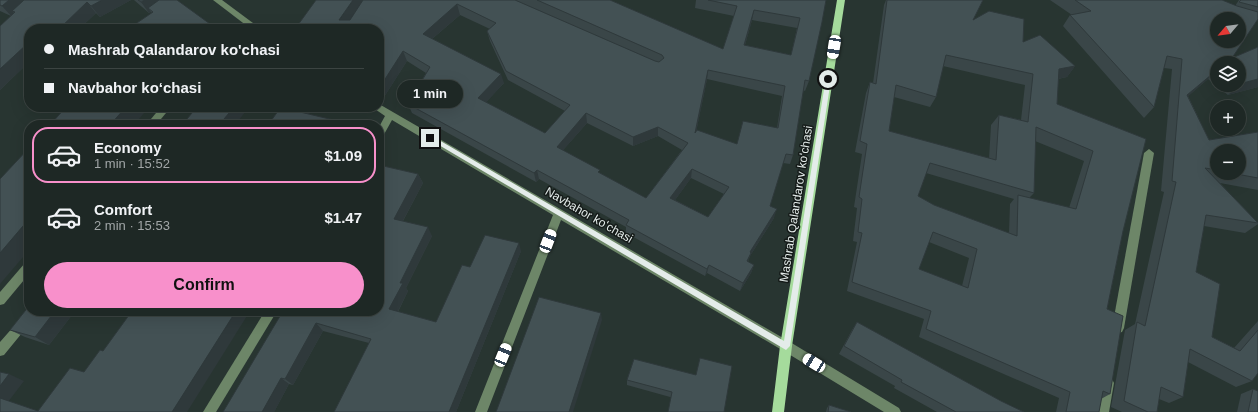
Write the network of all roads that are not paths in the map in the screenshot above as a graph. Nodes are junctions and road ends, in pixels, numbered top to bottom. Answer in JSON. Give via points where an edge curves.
{"nodes":[{"id":1,"x":217,"y":0,"type":"edge"},
{"id":2,"x":841,"y":0,"type":"edge"},
{"id":3,"x":250,"y":24,"type":"edge"},
{"id":4,"x":384,"y":111,"type":"edge"},
{"id":5,"x":162,"y":112,"type":"edge"},
{"id":6,"x":391,"y":115,"type":"junction"},
{"id":7,"x":154,"y":120,"type":"edge"},
{"id":8,"x":384,"y":127,"type":"edge"},
{"id":9,"x":1149,"y":153,"type":"dead end"},
{"id":10,"x":559,"y":213,"type":"junction"},
{"id":11,"x":24,"y":272,"type":"edge"},
{"id":12,"x":0,"y":300,"type":"edge"},
{"id":13,"x":30,"y":316,"type":"edge"},
{"id":14,"x":268,"y":316,"type":"edge"},
{"id":15,"x":1115,"y":341,"type":"edge"},
{"id":16,"x":786,"y":346,"type":"junction"},
{"id":17,"x":0,"y":351,"type":"edge"},
{"id":18,"x":1110,"y":373,"type":"edge"},
{"id":19,"x":209,"y":412,"type":"edge"},
{"id":20,"x":481,"y":412,"type":"edge"},
{"id":21,"x":778,"y":412,"type":"edge"},
{"id":22,"x":895,"y":412,"type":"edge"},
{"id":23,"x":1103,"y":412,"type":"edge"}],
"edges":[{"from":1,"to":3,"type":"street"},
{"from":2,"to":16,"type":"main road","name":"Mashrab Qalandarov ko'chasi"},
{"from":4,"to":6,"type":"street","name":"Navbahor koʻchasi"},
{"from":5,"to":7,"type":"street"},
{"from":6,"to":8,"type":"street"},
{"from":6,"to":10,"type":"street","name":"Navbahor koʻchasi"},
{"from":9,"to":15,"type":"street"},
{"from":10,"to":16,"type":"street","name":"Navbahor koʻchasi"},
{"from":10,"to":20,"type":"street"},
{"from":11,"to":12,"type":"street"},
{"from":13,"to":17,"type":"street"},
{"from":14,"to":19,"type":"street"},
{"from":16,"to":21,"type":"main road","name":"Mashrab Qalandarov ko'chasi"},
{"from":16,"to":22,"type":"street","name":"Navbahor koʻchasi"},
{"from":18,"to":23,"type":"street"}]}
